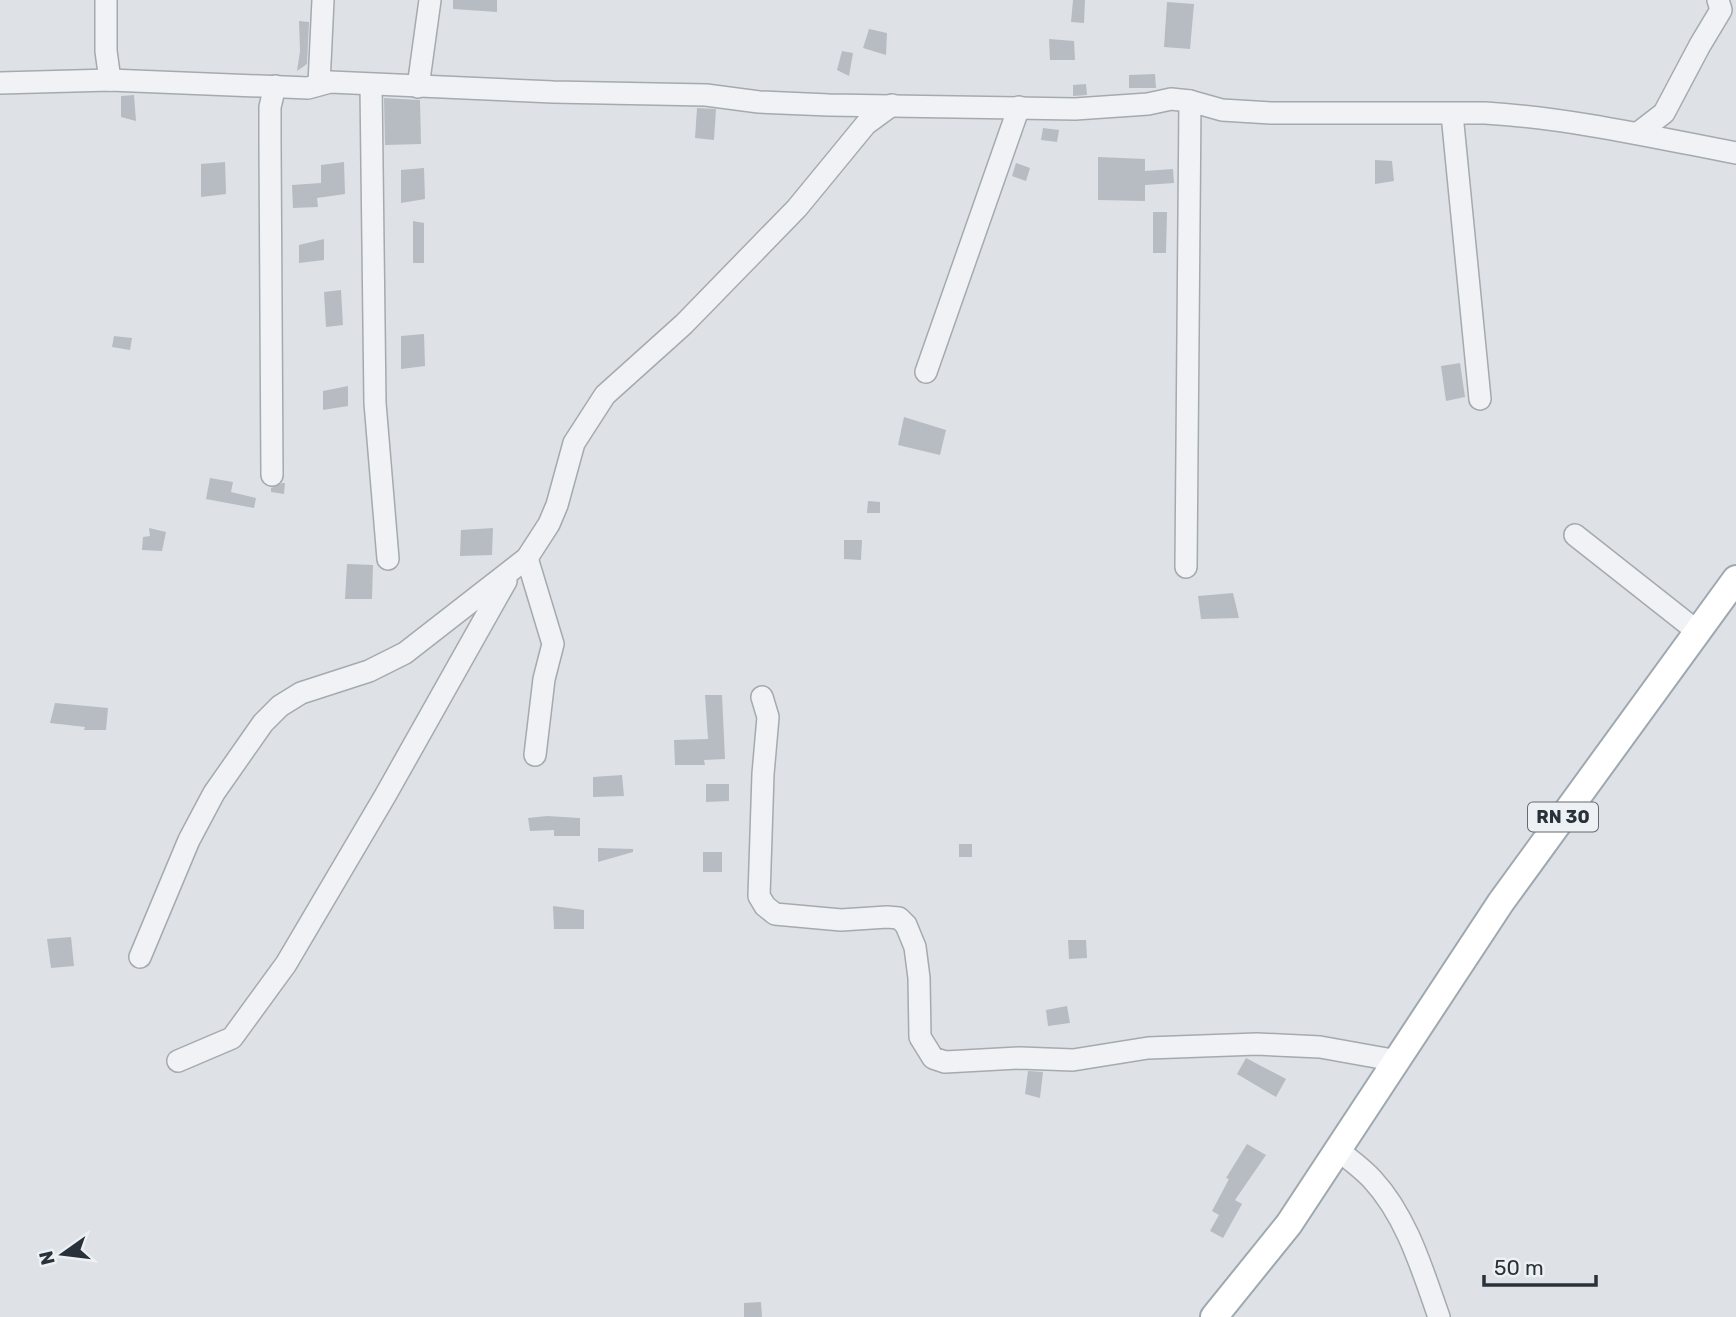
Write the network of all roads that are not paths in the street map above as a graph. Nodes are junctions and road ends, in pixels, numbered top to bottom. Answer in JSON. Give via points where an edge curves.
{"nodes":[{"id":1,"x":106,"y":0,"type":"edge"},
{"id":2,"x":323,"y":0,"type":"edge"},
{"id":3,"x":430,"y":0,"type":"edge"},
{"id":4,"x":1718,"y":0,"type":"edge"},
{"id":5,"x":110,"y":80,"type":"junction"},
{"id":6,"x":0,"y":83,"type":"edge"},
{"id":7,"x":319,"y":85,"type":"junction"},
{"id":8,"x":371,"y":85,"type":"junction"},
{"id":9,"x":275,"y":86,"type":"junction"},
{"id":10,"x":418,"y":87,"type":"junction"},
{"id":11,"x":1190,"y":101,"type":"junction"},
{"id":12,"x":892,"y":105,"type":"junction"},
{"id":13,"x":1019,"y":107,"type":"junction"},
{"id":14,"x":1664,"y":113,"type":"junction"},
{"id":15,"x":1452,"y":114,"type":"junction"},
{"id":16,"x":1638,"y":133,"type":"junction"},
{"id":17,"x":1676,"y":142,"type":"junction"},
{"id":18,"x":1736,"y":153,"type":"edge"},
{"id":19,"x":926,"y":372,"type":"dead end"},
{"id":20,"x":1480,"y":399,"type":"dead end"},
{"id":21,"x":272,"y":475,"type":"dead end"},
{"id":22,"x":1575,"y":535,"type":"dead end"},
{"id":23,"x":527,"y":558,"type":"junction"},
{"id":24,"x":388,"y":559,"type":"dead end"},
{"id":25,"x":1186,"y":567,"type":"dead end"},
{"id":26,"x":510,"y":573,"type":"junction"},
{"id":27,"x":1736,"y":579,"type":"edge"},
{"id":28,"x":1698,"y":632,"type":"junction"},
{"id":29,"x":762,"y":696,"type":"dead end"},
{"id":30,"x":536,"y":755,"type":"dead end"},
{"id":31,"x":140,"y":957,"type":"dead end"},
{"id":32,"x":178,"y":1061,"type":"dead end"},
{"id":33,"x":1398,"y":1061,"type":"junction"},
{"id":34,"x":1338,"y":1150,"type":"junction"},
{"id":35,"x":1214,"y":1317,"type":"edge"},
{"id":36,"x":1439,"y":1317,"type":"edge"}],
"edges":[{"from":1,"to":5,"type":"street"},
{"from":2,"to":7,"type":"street"},
{"from":3,"to":10,"type":"street"},
{"from":4,"to":14,"type":"street","via":[[1721,10],[1717,19]]},
{"from":5,"to":6,"type":"street"},
{"from":5,"to":9,"type":"street"},
{"from":7,"to":8,"type":"street"},
{"from":7,"to":9,"type":"street"},
{"from":8,"to":10,"type":"street"},
{"from":8,"to":24,"type":"street","via":[[375,403]]},
{"from":9,"to":21,"type":"street","via":[[270,107]]},
{"from":10,"to":12,"type":"street"},
{"from":11,"to":13,"type":"street","via":[[1075,109]]},
{"from":11,"to":15,"type":"street","via":[[1222,110],[1271,113]]},
{"from":11,"to":25,"type":"street"},
{"from":12,"to":13,"type":"street"},
{"from":12,"to":23,"type":"street","via":[[866,124],[797,208],[684,324],[605,395],[574,443],[557,505]]},
{"from":13,"to":19,"type":"street"},
{"from":14,"to":16,"type":"street"},
{"from":14,"to":17,"type":"street"},
{"from":15,"to":16,"type":"street","via":[[1520,115]]},
{"from":15,"to":20,"type":"street"},
{"from":16,"to":17,"type":"street"},
{"from":17,"to":18,"type":"street"},
{"from":22,"to":28,"type":"street"},
{"from":23,"to":26,"type":"street"},
{"from":23,"to":30,"type":"street","via":[[553,644],[544,679]]},
{"from":26,"to":31,"type":"street","via":[[405,653],[369,671],[301,693],[263,723],[214,793],[189,840]]},
{"from":26,"to":32,"type":"street","via":[[286,964],[232,1038]]},
{"from":27,"to":28,"type":"main road","number":"RN 30"},
{"from":28,"to":33,"type":"main road","number":"RN 30","via":[[1501,902]]},
{"from":29,"to":33,"type":"street","via":[[768,717],[759,896],[775,914],[841,920],[899,918],[915,947],[920,1037],[933,1058],[945,1062],[1073,1060],[1148,1048],[1257,1044],[1321,1047]]},
{"from":33,"to":34,"type":"main road","number":"RN 30"},
{"from":34,"to":35,"type":"main road","number":"RN 30","via":[[1289,1224]]},
{"from":34,"to":36,"type":"street","via":[[1385,1195],[1410,1240]]}]}
